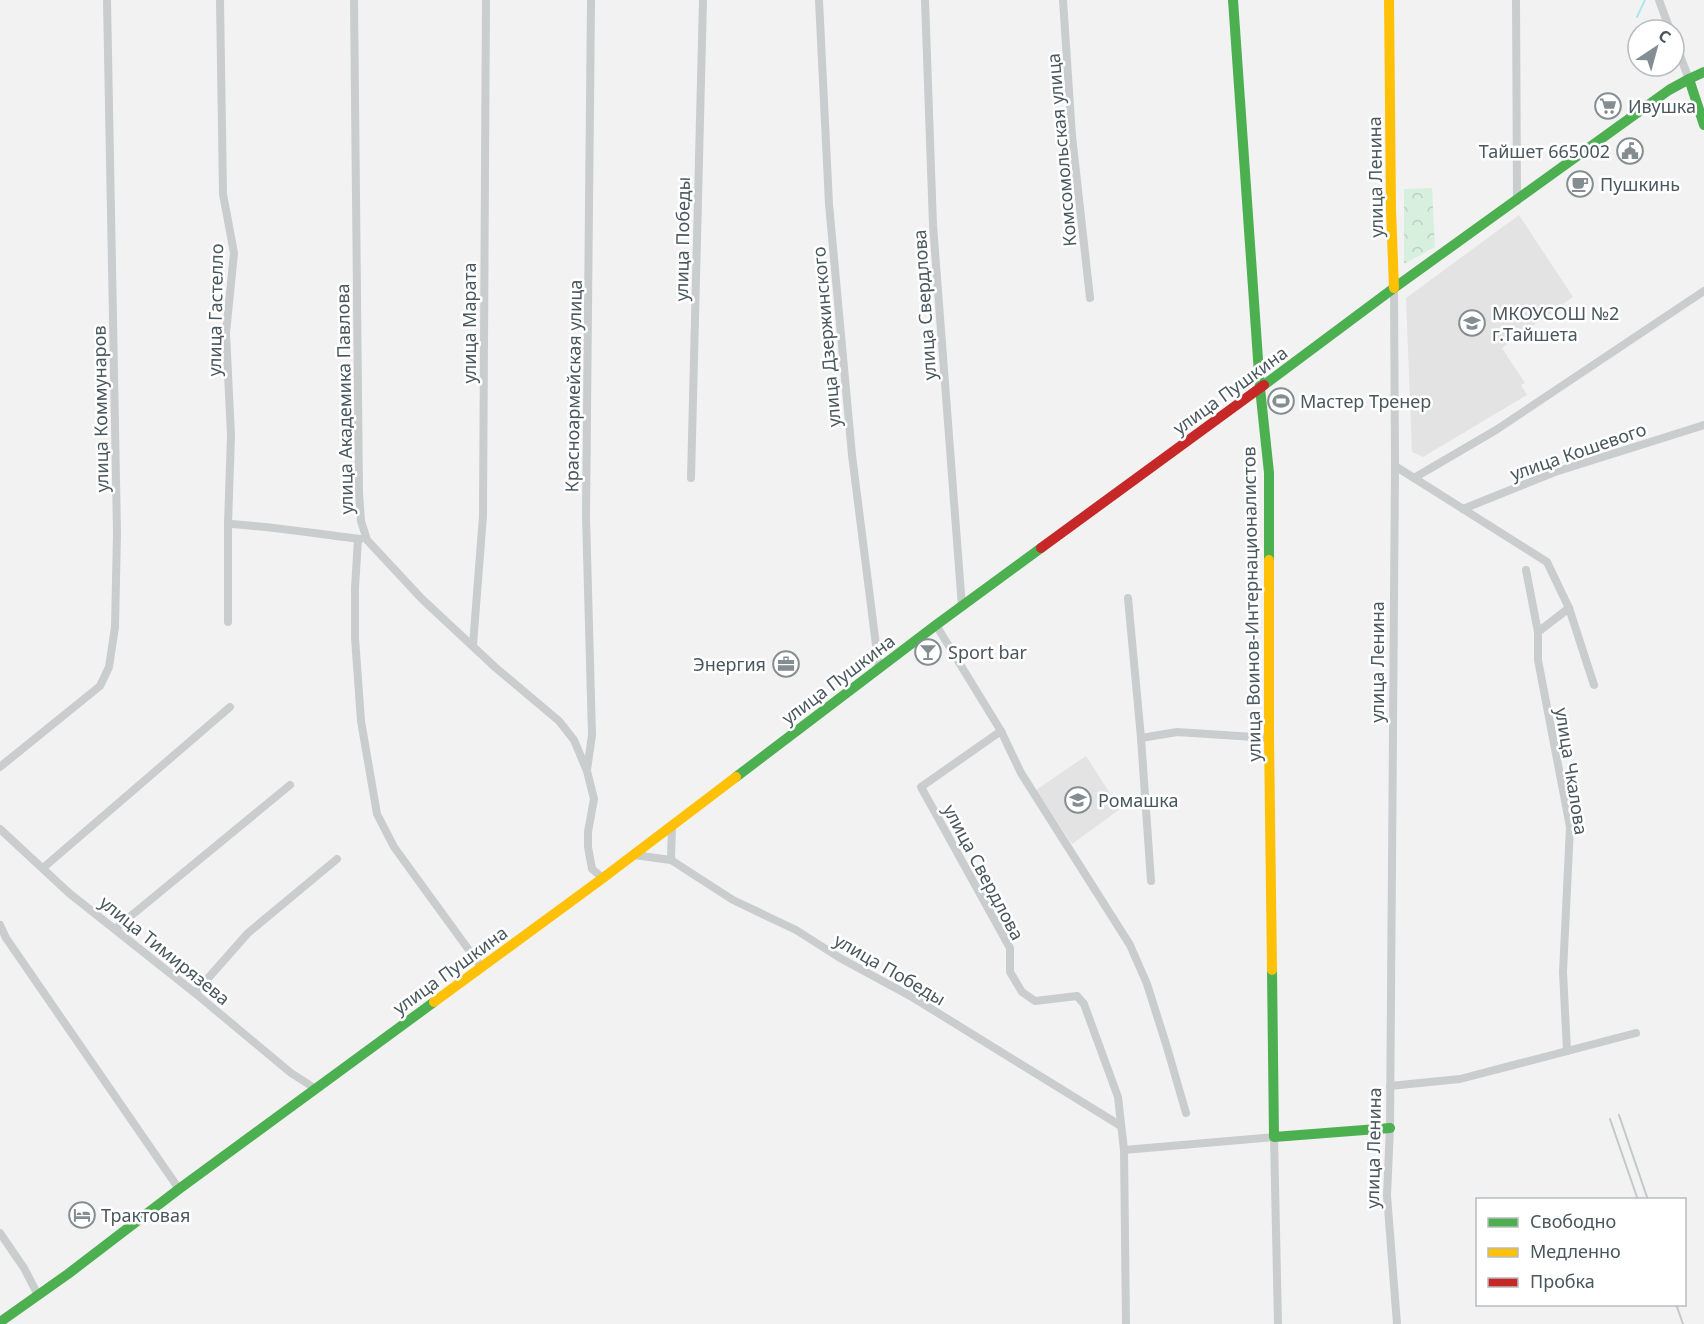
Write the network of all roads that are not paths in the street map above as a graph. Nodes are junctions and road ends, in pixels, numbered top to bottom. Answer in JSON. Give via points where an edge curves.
{"nodes":[{"id":1,"x":107,"y":0,"type":"edge"},
{"id":2,"x":220,"y":0,"type":"edge"},
{"id":3,"x":354,"y":0,"type":"edge"},
{"id":4,"x":486,"y":0,"type":"edge"},
{"id":5,"x":591,"y":0,"type":"edge"},
{"id":6,"x":703,"y":0,"type":"edge"},
{"id":7,"x":819,"y":0,"type":"edge"},
{"id":8,"x":925,"y":0,"type":"edge"},
{"id":9,"x":1063,"y":0,"type":"edge"},
{"id":10,"x":1233,"y":0,"type":"edge"},
{"id":11,"x":1389,"y":0,"type":"edge"},
{"id":12,"x":1516,"y":0,"type":"edge"},
{"id":13,"x":1659,"y":0,"type":"edge"},
{"id":14,"x":1666,"y":18,"type":"edge"},
{"id":15,"x":1686,"y":71,"type":"edge"},
{"id":16,"x":1704,"y":72,"type":"edge"},
{"id":17,"x":1689,"y":79,"type":"junction"},
{"id":18,"x":1704,"y":125,"type":"edge"},
{"id":19,"x":1517,"y":201,"type":"junction"},
{"id":20,"x":1394,"y":288,"type":"junction"},
{"id":21,"x":1704,"y":291,"type":"edge"},
{"id":22,"x":1090,"y":298,"type":"dead end"},
{"id":23,"x":1260,"y":388,"type":"junction"},
{"id":24,"x":1704,"y":425,"type":"edge"},
{"id":25,"x":1395,"y":466,"type":"junction"},
{"id":26,"x":691,"y":478,"type":"dead end"},
{"id":27,"x":1414,"y":478,"type":"junction"},
{"id":28,"x":1463,"y":509,"type":"junction"},
{"id":29,"x":228,"y":524,"type":"junction"},
{"id":30,"x":358,"y":539,"type":"junction"},
{"id":31,"x":367,"y":540,"type":"junction"},
{"id":32,"x":1526,"y":570,"type":"dead end"},
{"id":33,"x":1128,"y":598,"type":"dead end"},
{"id":34,"x":962,"y":607,"type":"junction"},
{"id":35,"x":1569,"y":608,"type":"junction"},
{"id":36,"x":228,"y":622,"type":"dead end"},
{"id":37,"x":936,"y":625,"type":"junction"},
{"id":38,"x":1538,"y":632,"type":"junction"},
{"id":39,"x":473,"y":645,"type":"junction"},
{"id":40,"x":879,"y":669,"type":"junction"},
{"id":41,"x":1593,"y":685,"type":"dead end"},
{"id":42,"x":230,"y":707,"type":"dead end"},
{"id":43,"x":1001,"y":730,"type":"junction"},
{"id":44,"x":1141,"y":738,"type":"junction"},
{"id":45,"x":1269,"y":738,"type":"junction"},
{"id":46,"x":0,"y":767,"type":"edge"},
{"id":47,"x":587,"y":771,"type":"junction"},
{"id":48,"x":290,"y":785,"type":"dead end"},
{"id":49,"x":672,"y":826,"type":"junction"},
{"id":50,"x":0,"y":829,"type":"edge"},
{"id":51,"x":633,"y":855,"type":"junction"},
{"id":52,"x":337,"y":859,"type":"dead end"},
{"id":53,"x":671,"y":860,"type":"junction"},
{"id":54,"x":43,"y":868,"type":"junction"},
{"id":55,"x":603,"y":878,"type":"junction"},
{"id":56,"x":1151,"y":881,"type":"dead end"},
{"id":57,"x":0,"y":925,"type":"edge"},
{"id":58,"x":115,"y":929,"type":"junction"},
{"id":59,"x":482,"y":968,"type":"junction"},
{"id":60,"x":195,"y":993,"type":"junction"},
{"id":61,"x":1636,"y":1033,"type":"dead end"},
{"id":62,"x":1567,"y":1051,"type":"junction"},
{"id":63,"x":1390,"y":1086,"type":"junction"},
{"id":64,"x":316,"y":1089,"type":"junction"},
{"id":65,"x":1185,"y":1113,"type":"dead end"},
{"id":66,"x":1121,"y":1126,"type":"junction"},
{"id":67,"x":1390,"y":1128,"type":"junction"},
{"id":68,"x":1274,"y":1137,"type":"junction"},
{"id":69,"x":1124,"y":1150,"type":"junction"},
{"id":70,"x":179,"y":1189,"type":"junction"},
{"id":71,"x":0,"y":1233,"type":"edge"},
{"id":72,"x":38,"y":1295,"type":"junction"},
{"id":73,"x":0,"y":1322,"type":"edge"},
{"id":74,"x":1126,"y":1324,"type":"edge"},
{"id":75,"x":1278,"y":1324,"type":"edge"},
{"id":76,"x":1397,"y":1324,"type":"edge"}],
"edges":[{"from":1,"to":46,"type":"street","name":"улица Коммунаров","via":[[117,522],[115,627],[109,667],[100,686]]},
{"from":2,"to":29,"type":"street","name":"улица Гастелло","via":[[223,194],[234,253],[226,333],[231,435]]},
{"from":3,"to":31,"type":"street","name":"улица Академика Павлова","via":[[359,493]]},
{"from":4,"to":39,"type":"street","name":"улица Марата","via":[[483,516]]},
{"from":5,"to":47,"type":"street","name":"Красноармейская улица","via":[[586,517],[592,735]]},
{"from":6,"to":26,"type":"street","name":"улица Победы"},
{"from":7,"to":40,"type":"street","name":"улица Дзержинского","via":[[829,204],[852,455]]},
{"from":8,"to":34,"type":"street","name":"улица Свердлова","via":[[933,225]]},
{"from":9,"to":22,"type":"street","name":"Комсомольская улица","via":[[1072,136]]},
{"from":10,"to":23,"type":"main road","name":"улица Воинов-Интернационалистов"},
{"from":11,"to":20,"type":"main road","name":"улица Ленина"},
{"from":12,"to":19,"type":"street"},
{"from":13,"to":14,"type":"street"},
{"from":15,"to":17,"type":"street"},
{"from":16,"to":17,"type":"main road","name":"улица Пушкина"},
{"from":17,"to":18,"type":"main road"},
{"from":17,"to":19,"type":"main road","name":"улица Пушкина"},
{"from":19,"to":20,"type":"main road","name":"улица Пушкина"},
{"from":20,"to":23,"type":"main road","name":"улица Пушкина"},
{"from":20,"to":25,"type":"street","name":"улица Ленина"},
{"from":21,"to":27,"type":"street","via":[[1496,429]]},
{"from":23,"to":34,"type":"main road","name":"улица Пушкина"},
{"from":23,"to":45,"type":"main road","name":"улица Воинов-Интернационалистов","via":[[1269,473]]},
{"from":24,"to":28,"type":"street","name":"улица Кошевого","via":[[1555,472]]},
{"from":25,"to":27,"type":"street"},
{"from":25,"to":63,"type":"street","name":"улица Ленина"},
{"from":27,"to":28,"type":"street"},
{"from":28,"to":35,"type":"street","via":[[1547,562]]},
{"from":29,"to":30,"type":"street"},
{"from":29,"to":36,"type":"street","name":"улица Гастелло"},
{"from":30,"to":31,"type":"street"},
{"from":30,"to":59,"type":"street","via":[[355,638],[361,721],[376,814],[394,847]]},
{"from":31,"to":39,"type":"street","via":[[422,599]]},
{"from":32,"to":38,"type":"street","name":"улица Чкалова"},
{"from":33,"to":44,"type":"street"},
{"from":34,"to":37,"type":"main road","name":"улица Пушкина"},
{"from":35,"to":38,"type":"street"},
{"from":35,"to":41,"type":"street"},
{"from":37,"to":40,"type":"main road","name":"улица Пушкина"},
{"from":37,"to":43,"type":"street"},
{"from":38,"to":62,"type":"street","name":"улица Чкалова","via":[[1538,660],[1570,827],[1563,972]]},
{"from":39,"to":47,"type":"street","via":[[559,721],[574,740]]},
{"from":40,"to":49,"type":"main road","name":"улица Пушкина"},
{"from":42,"to":54,"type":"street"},
{"from":43,"to":65,"type":"street","via":[[1021,773],[1131,945]]},
{"from":43,"to":66,"type":"street","name":"улица Свердлова","via":[[921,787],[1010,948],[1011,972],[1022,992],[1035,1001],[1077,996],[1084,1004],[1118,1097]]},
{"from":44,"to":45,"type":"street","via":[[1177,732]]},
{"from":44,"to":56,"type":"street"},
{"from":45,"to":68,"type":"main road","name":"улица Воинов-Интернационалистов"},
{"from":47,"to":55,"type":"street","via":[[594,799],[588,847],[592,869]]},
{"from":48,"to":58,"type":"street"},
{"from":49,"to":51,"type":"main road","name":"улица Пушкина"},
{"from":49,"to":53,"type":"street"},
{"from":50,"to":54,"type":"street","name":"улица Тимирязева"},
{"from":51,"to":53,"type":"street"},
{"from":51,"to":55,"type":"main road","name":"улица Пушкина"},
{"from":52,"to":60,"type":"street","via":[[248,933]]},
{"from":53,"to":66,"type":"street","name":"улица Победы","via":[[733,900],[796,930],[912,997]]},
{"from":54,"to":58,"type":"street","name":"улица Тимирязева"},
{"from":55,"to":59,"type":"main road","name":"улица Пушкина"},
{"from":57,"to":70,"type":"street"},
{"from":58,"to":60,"type":"street","name":"улица Тимирязева"},
{"from":59,"to":64,"type":"main road","name":"улица Пушкина"},
{"from":60,"to":64,"type":"street","name":"улица Тимирязева","via":[[291,1073]]},
{"from":61,"to":62,"type":"street"},
{"from":62,"to":63,"type":"street","via":[[1460,1079]]},
{"from":63,"to":67,"type":"street","name":"улица Ленина"},
{"from":64,"to":70,"type":"main road","name":"улица Пушкина"},
{"from":66,"to":69,"type":"street","name":"улица Свердлова"},
{"from":67,"to":68,"type":"main road"},
{"from":67,"to":76,"type":"street","name":"улица Ленина","via":[[1387,1195]]},
{"from":68,"to":69,"type":"street"},
{"from":68,"to":75,"type":"street"},
{"from":69,"to":74,"type":"street","name":"улица Свердлова"},
{"from":70,"to":72,"type":"main road","name":"улица Пушкина"},
{"from":71,"to":72,"type":"street"},
{"from":72,"to":73,"type":"main road","name":"улица Пушкина"}]}
